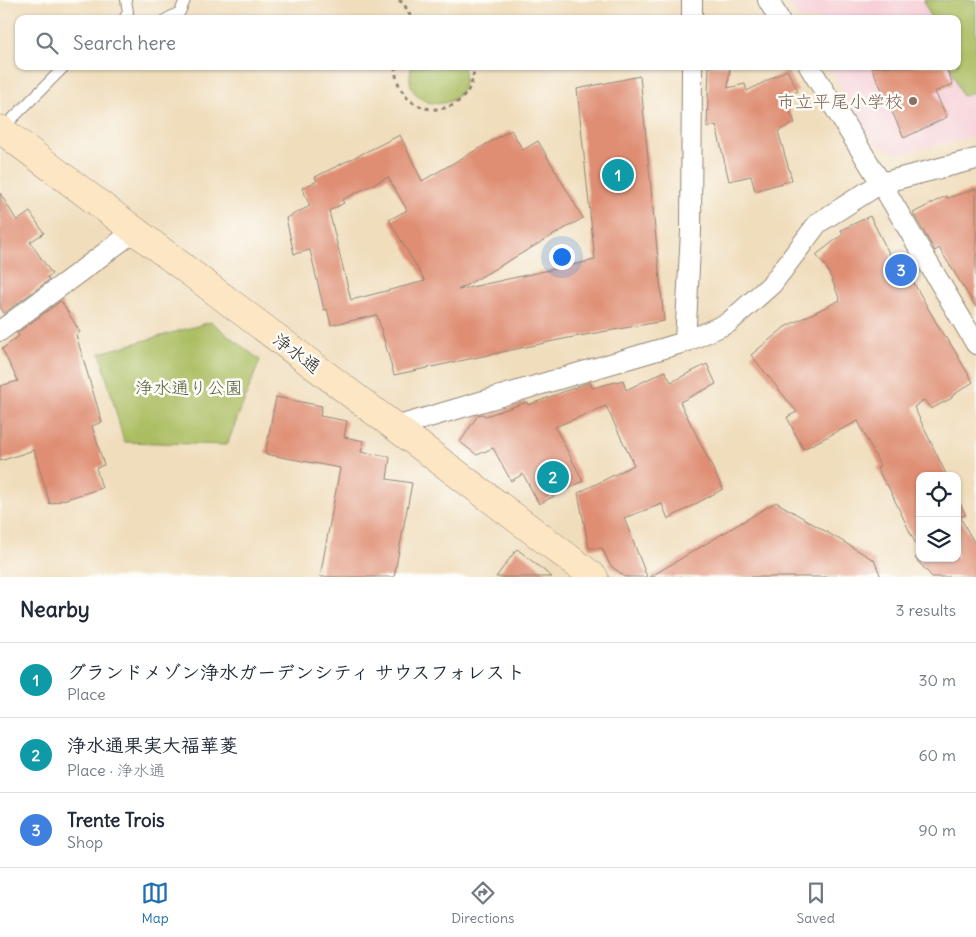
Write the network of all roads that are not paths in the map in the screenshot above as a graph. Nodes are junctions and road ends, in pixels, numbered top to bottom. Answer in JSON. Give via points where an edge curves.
{"nodes":[{"id":1,"x":126,"y":0,"type":"edge"},
{"id":2,"x":185,"y":0,"type":"edge"},
{"id":3,"x":692,"y":0,"type":"edge"},
{"id":4,"x":768,"y":0,"type":"edge"},
{"id":5,"x":126,"y":15,"type":"edge"},
{"id":6,"x":174,"y":15,"type":"edge"},
{"id":7,"x":692,"y":15,"type":"edge"},
{"id":8,"x":777,"y":15,"type":"edge"},
{"id":9,"x":61,"y":70,"type":"edge"},
{"id":10,"x":692,"y":70,"type":"edge"},
{"id":11,"x":810,"y":70,"type":"edge"},
{"id":12,"x":1,"y":129,"type":"edge"},
{"id":13,"x":976,"y":159,"type":"edge"},
{"id":14,"x":881,"y":183,"type":"junction"},
{"id":15,"x":136,"y":230,"type":"junction"},
{"id":16,"x":0,"y":331,"type":"edge"},
{"id":17,"x":685,"y":342,"type":"junction"},
{"id":18,"x":976,"y":344,"type":"edge"},
{"id":19,"x":395,"y":428,"type":"junction"},
{"id":20,"x":594,"y":577,"type":"edge"}],
"edges":[{"from":1,"to":5,"type":"lane"},
{"from":2,"to":6,"type":"lane","via":[[180,12]]},
{"from":3,"to":7,"type":"street"},
{"from":4,"to":8,"type":"street"},
{"from":9,"to":12,"type":"lane"},
{"from":10,"to":17,"type":"street","via":[[692,231]]},
{"from":11,"to":14,"type":"street"},
{"from":12,"to":15,"type":"street","name":"浄水通"},
{"from":13,"to":14,"type":"street"},
{"from":14,"to":17,"type":"street","via":[[818,223],[772,284],[728,323]]},
{"from":14,"to":18,"type":"street"},
{"from":15,"to":16,"type":"street"},
{"from":15,"to":19,"type":"street","name":"浄水通"},
{"from":17,"to":19,"type":"street"},
{"from":19,"to":20,"type":"street","name":"浄水通"}]}
